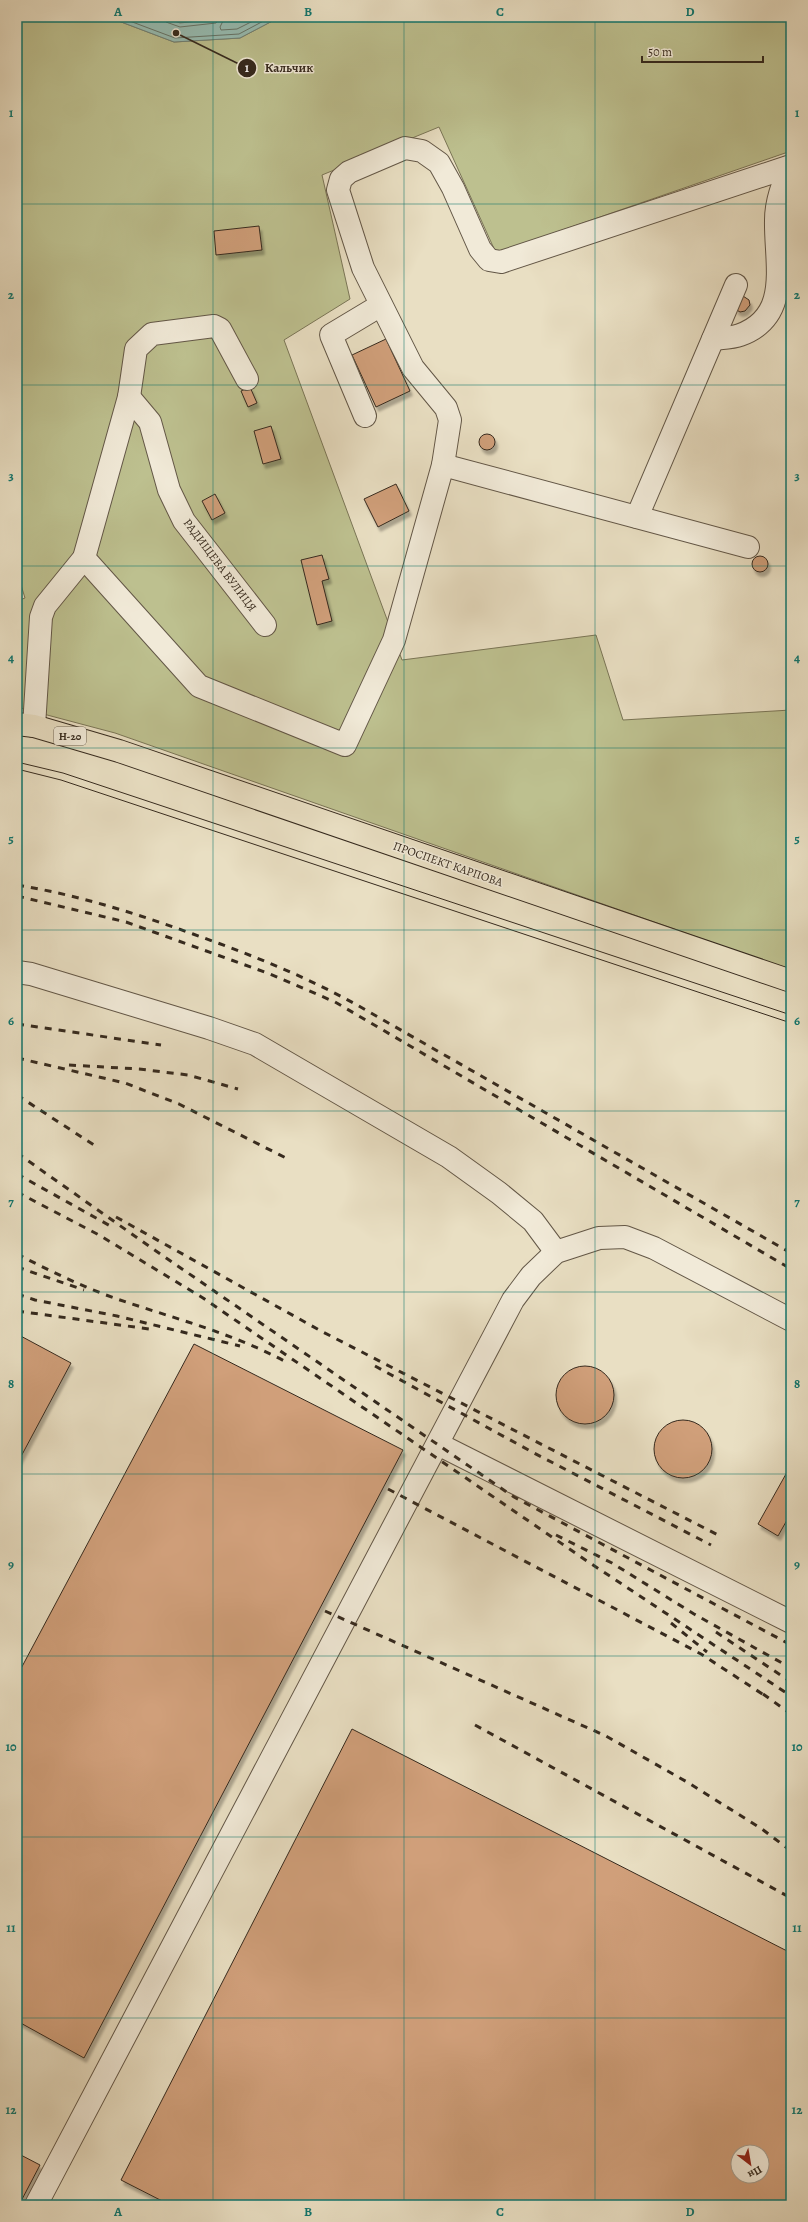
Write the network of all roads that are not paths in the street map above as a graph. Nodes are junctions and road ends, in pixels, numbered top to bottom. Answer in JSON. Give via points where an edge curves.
{"nodes":[{"id":1,"x":790,"y":167,"type":"edge"},
{"id":2,"x":736,"y":285,"type":"dead end"},
{"id":3,"x":381,"y":305,"type":"junction"},
{"id":4,"x":713,"y":339,"type":"junction"},
{"id":5,"x":247,"y":379,"type":"dead end"},
{"id":6,"x":129,"y":397,"type":"junction"},
{"id":7,"x":365,"y":416,"type":"dead end"},
{"id":8,"x":443,"y":465,"type":"junction"},
{"id":9,"x":637,"y":517,"type":"junction"},
{"id":10,"x":748,"y":547,"type":"dead end"},
{"id":11,"x":84,"y":558,"type":"junction"},
{"id":12,"x":265,"y":624,"type":"dead end"},
{"id":13,"x":25,"y":725,"type":"edge"},
{"id":14,"x":17,"y":972,"type":"edge"},
{"id":15,"x":791,"y":981,"type":"edge"},
{"id":16,"x":556,"y":1252,"type":"junction"},
{"id":17,"x":791,"y":1320,"type":"edge"},
{"id":18,"x":438,"y":1444,"type":"junction"},
{"id":19,"x":791,"y":1622,"type":"edge"},
{"id":20,"x":36,"y":2205,"type":"edge"}],
"edges":[{"from":1,"to":3,"type":"street","via":[[501,262],[489,260],[480,249],[439,163],[422,151],[405,148],[349,172],[341,179],[338,190],[363,268]]},
{"from":1,"to":4,"type":"street","via":[[779,194],[776,219],[778,290],[773,308],[758,325],[746,332]]},
{"from":2,"to":4,"type":"street"},
{"from":3,"to":7,"type":"street","via":[[331,334]]},
{"from":3,"to":8,"type":"street","via":[[413,368],[446,408],[450,420]]},
{"from":4,"to":9,"type":"street"},
{"from":5,"to":6,"type":"street","via":[[220,329],[214,326],[163,331],[152,334],[136,349]]},
{"from":6,"to":11,"type":"street"},
{"from":6,"to":12,"type":"street","name":"РАДИЩЕВА ВУЛИЦЯ","via":[[150,422],[170,490],[184,521]]},
{"from":8,"to":9,"type":"street"},
{"from":8,"to":11,"type":"street","via":[[394,640],[345,745],[199,686]]},
{"from":9,"to":10,"type":"street"},
{"from":11,"to":13,"type":"street","via":[[45,606],[41,617]]},
{"from":13,"to":15,"type":"main road","name":"ПРОСПЕКТ КАРПОВА","number":"Н-20","via":[[106,747]]},
{"from":14,"to":16,"type":"street","via":[[31,974],[255,1044],[449,1158],[533,1221]]},
{"from":16,"to":17,"type":"street","via":[[599,1238],[625,1237],[654,1248]]},
{"from":16,"to":18,"type":"street","via":[[531,1276],[514,1300]]},
{"from":18,"to":19,"type":"street"},
{"from":18,"to":20,"type":"street"}]}
